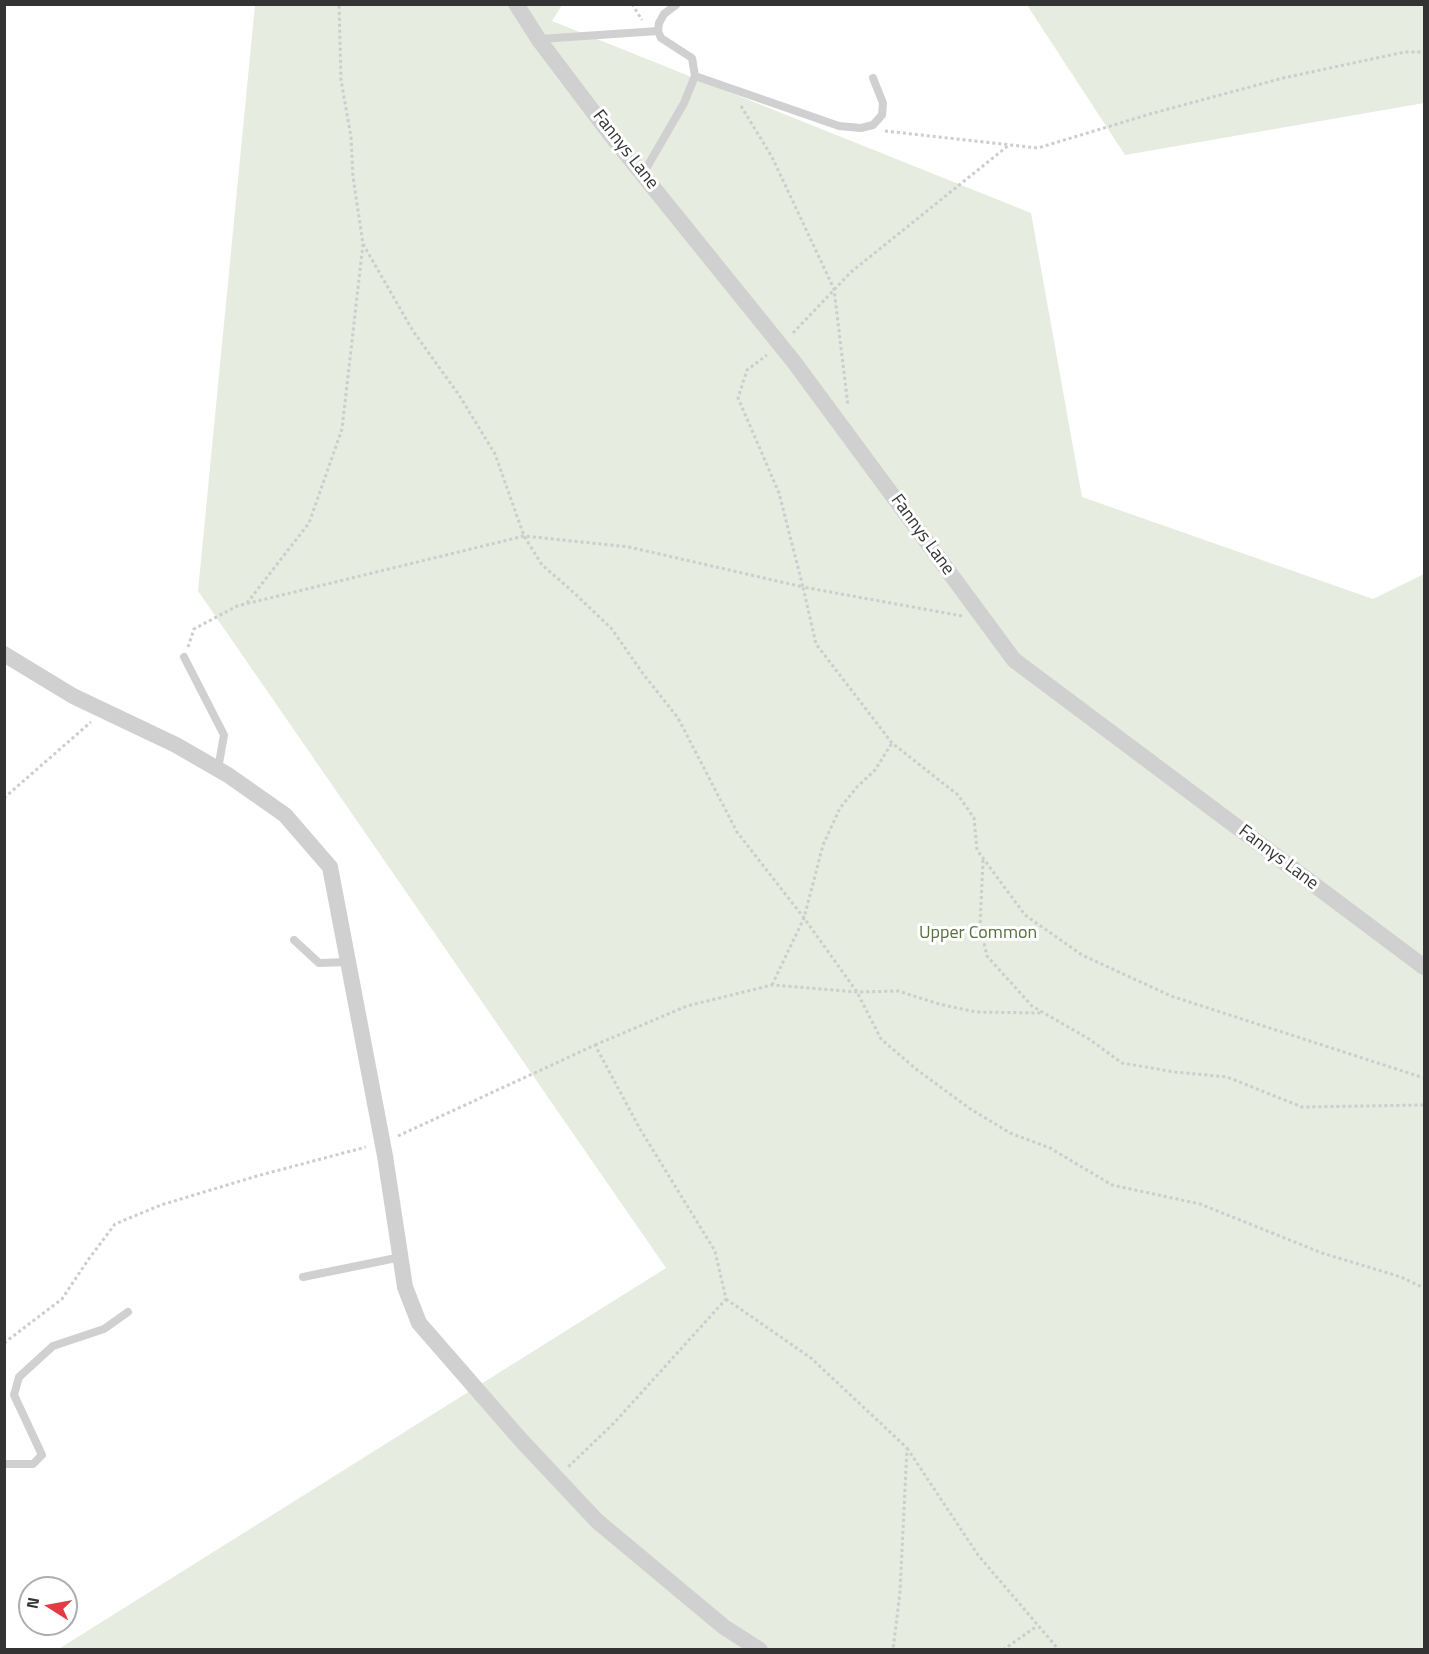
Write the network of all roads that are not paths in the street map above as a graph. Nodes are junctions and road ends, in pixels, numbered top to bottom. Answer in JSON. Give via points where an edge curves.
{"nodes":[{"id":1,"x":516,"y":4,"type":"edge"},
{"id":2,"x":677,"y":4,"type":"edge"},
{"id":3,"x":658,"y":31,"type":"junction"},
{"id":4,"x":539,"y":40,"type":"junction"},
{"id":5,"x":695,"y":76,"type":"junction"},
{"id":6,"x":873,"y":78,"type":"dead end"},
{"id":7,"x":643,"y":174,"type":"junction"},
{"id":8,"x":4,"y":654,"type":"edge"},
{"id":9,"x":184,"y":657,"type":"road end"},
{"id":10,"x":218,"y":769,"type":"junction"},
{"id":11,"x":294,"y":940,"type":"dead end"},
{"id":12,"x":348,"y":962,"type":"junction"},
{"id":13,"x":1425,"y":967,"type":"edge"},
{"id":14,"x":400,"y":1257,"type":"junction"},
{"id":15,"x":303,"y":1277,"type":"dead end"},
{"id":16,"x":128,"y":1312,"type":"dead end"},
{"id":17,"x":4,"y":1464,"type":"edge"},
{"id":18,"x":760,"y":1650,"type":"edge"}],
"edges":[{"from":1,"to":4,"type":"street","name":"Fannys Lane"},
{"from":2,"to":3,"type":"lane","via":[[664,14]]},
{"from":3,"to":4,"type":"lane"},
{"from":3,"to":5,"type":"lane","via":[[692,58]]},
{"from":4,"to":7,"type":"street","name":"Fannys Lane"},
{"from":5,"to":6,"type":"lane","via":[[839,126],[861,128],[873,125],[882,115],[883,103]]},
{"from":5,"to":7,"type":"lane"},
{"from":7,"to":13,"type":"street","name":"Fannys Lane","via":[[781,345],[1014,660]]},
{"from":8,"to":10,"type":"street","via":[[73,696]]},
{"from":9,"to":10,"type":"lane","via":[[224,735]]},
{"from":10,"to":12,"type":"street","via":[[285,815],[330,867]]},
{"from":11,"to":12,"type":"lane","via":[[319,963]]},
{"from":12,"to":14,"type":"street"},
{"from":14,"to":15,"type":"lane"},
{"from":14,"to":18,"type":"street","via":[[405,1287],[419,1323],[520,1439],[597,1521],[724,1627]]},
{"from":16,"to":17,"type":"lane","via":[[104,1329],[53,1346],[19,1377],[14,1395],[42,1455],[33,1464]]}]}
